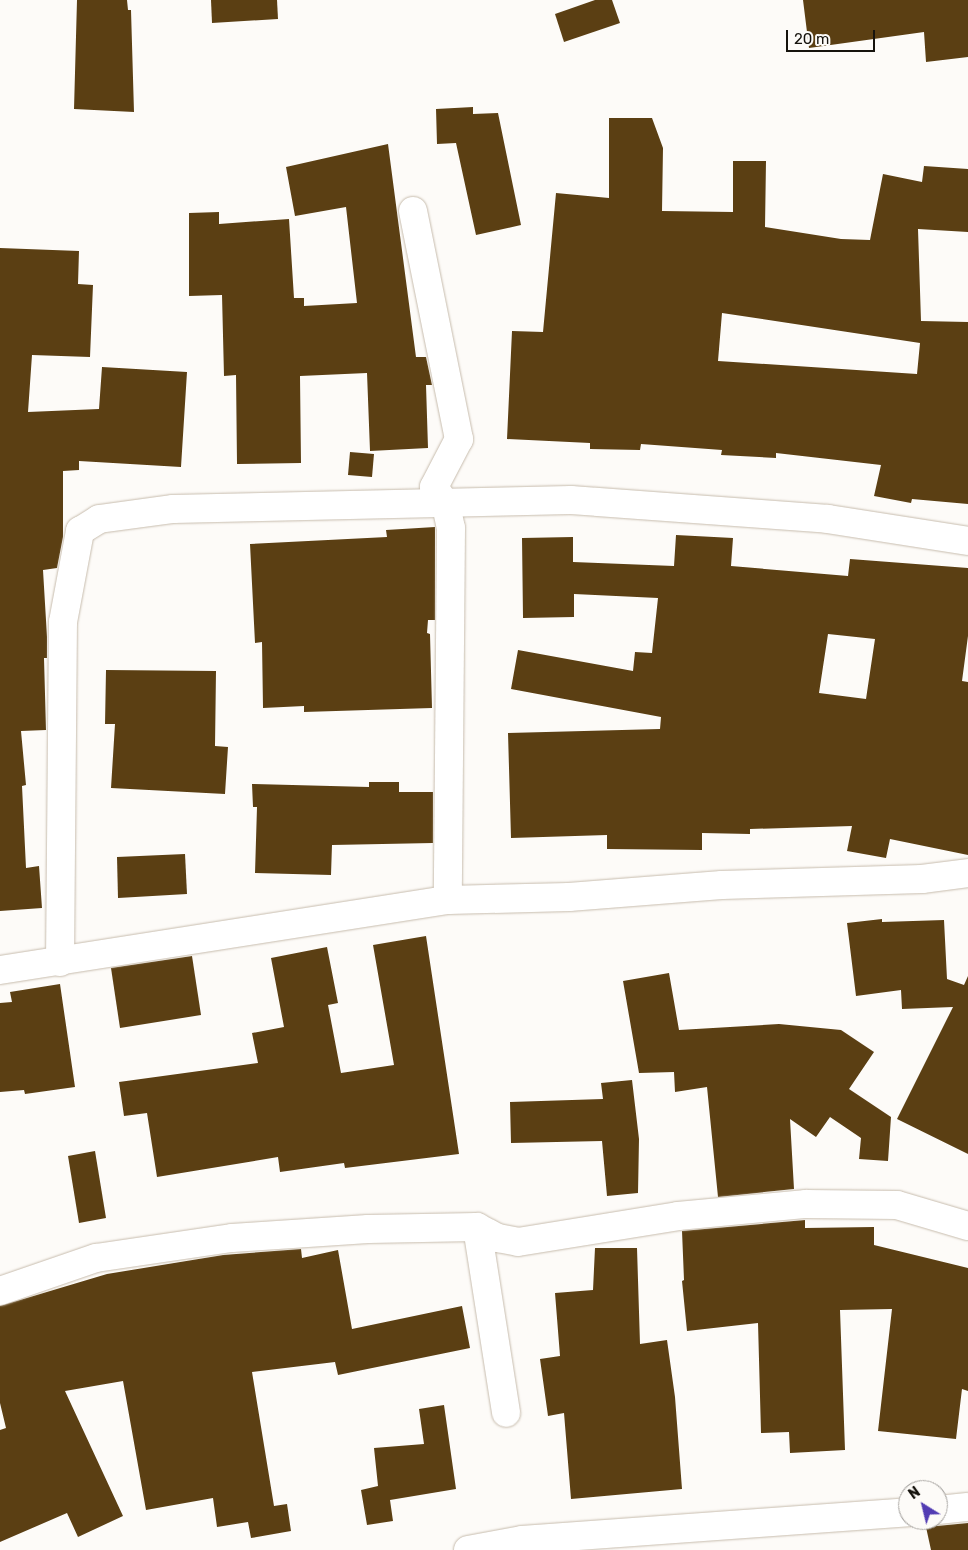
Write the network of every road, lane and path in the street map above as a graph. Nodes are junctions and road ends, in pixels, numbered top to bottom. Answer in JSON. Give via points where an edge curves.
{"nodes":[{"id":1,"x":413,"y":211,"type":"dead end"},
{"id":2,"x":446,"y":505,"type":"junction"},
{"id":3,"x":968,"y":541,"type":"edge"},
{"id":4,"x":968,"y":872,"type":"edge"},
{"id":5,"x":448,"y":900,"type":"junction"},
{"id":6,"x":60,"y":962,"type":"junction"},
{"id":7,"x":0,"y":970,"type":"edge"},
{"id":8,"x":968,"y":1226,"type":"edge"},
{"id":9,"x":477,"y":1227,"type":"junction"},
{"id":10,"x":0,"y":1291,"type":"edge"},
{"id":11,"x":506,"y":1413,"type":"dead end"},
{"id":12,"x":968,"y":1507,"type":"edge"},
{"id":13,"x":948,"y":1509,"type":"edge"},
{"id":14,"x":898,"y":1513,"type":"edge"},
{"id":15,"x":468,"y":1550,"type":"edge"}],
"edges":[{"from":1,"to":2,"type":"street","via":[[459,439],[434,487]]},
{"from":2,"to":3,"type":"street","via":[[571,500],[828,520]]},
{"from":2,"to":5,"type":"street","via":[[450,528]]},
{"from":2,"to":6,"type":"street","via":[[173,509],[99,518],[80,531],[63,622]]},
{"from":4,"to":5,"type":"street","via":[[922,879],[722,885],[569,898]]},
{"from":5,"to":6,"type":"street"},
{"from":6,"to":7,"type":"street"},
{"from":8,"to":9,"type":"street","via":[[897,1205],[806,1204],[678,1216],[518,1242],[498,1238]]},
{"from":9,"to":10,"type":"street","via":[[368,1229],[232,1238],[96,1258]]},
{"from":9,"to":11,"type":"street"},
{"from":12,"to":13,"type":"street"},
{"from":14,"to":15,"type":"street","via":[[522,1540]]}]}
